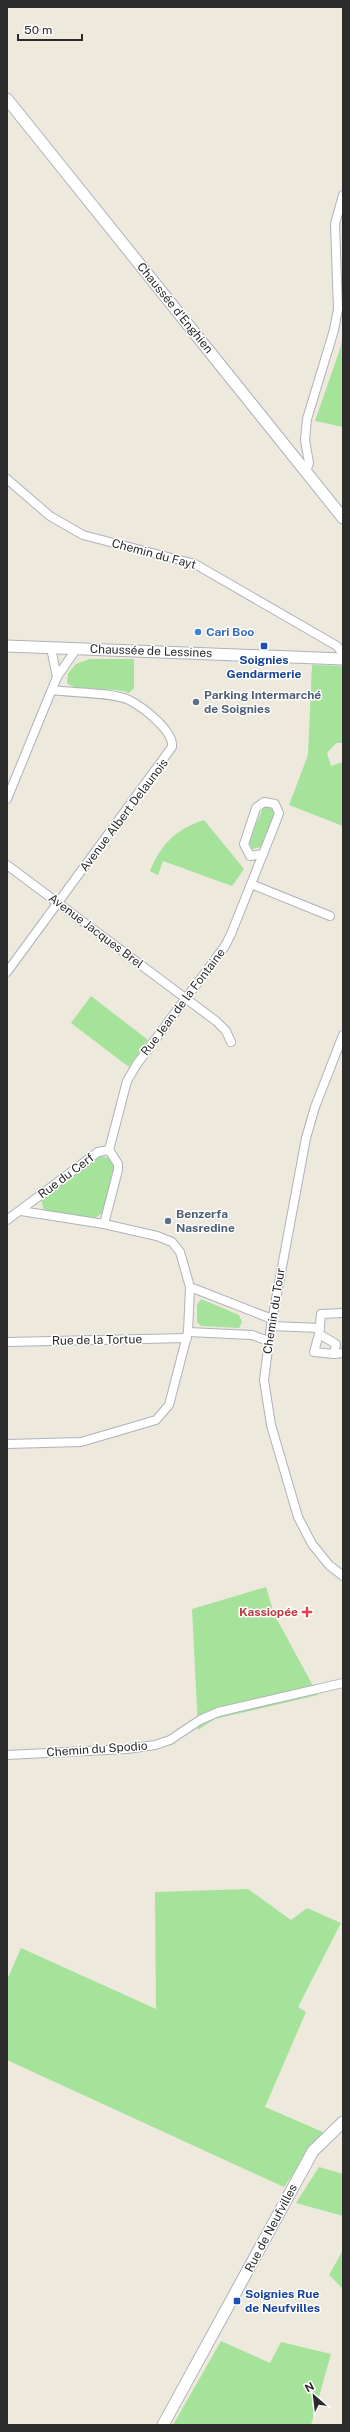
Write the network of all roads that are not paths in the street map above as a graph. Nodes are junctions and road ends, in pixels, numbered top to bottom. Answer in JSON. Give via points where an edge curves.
{"nodes":[{"id":1,"x":7,"y":99,"type":"edge"},
{"id":2,"x":343,"y":195,"type":"edge"},
{"id":3,"x":306,"y":471,"type":"junction"},
{"id":4,"x":7,"y":479,"type":"edge"},
{"id":5,"x":343,"y":518,"type":"edge"},
{"id":6,"x":7,"y":646,"type":"edge"},
{"id":7,"x":51,"y":648,"type":"junction"},
{"id":8,"x":77,"y":648,"type":"junction"},
{"id":9,"x":343,"y":654,"type":"edge"},
{"id":10,"x":343,"y":659,"type":"edge"},
{"id":11,"x":57,"y":677,"type":"junction"},
{"id":12,"x":52,"y":690,"type":"junction"},
{"id":13,"x":7,"y":799,"type":"edge"},
{"id":14,"x":263,"y":854,"type":"junction"},
{"id":15,"x":7,"y":865,"type":"edge"},
{"id":16,"x":251,"y":884,"type":"junction"},
{"id":17,"x":59,"y":903,"type":"junction"},
{"id":18,"x":330,"y":916,"type":"dead end"},
{"id":19,"x":7,"y":972,"type":"edge"},
{"id":20,"x":185,"y":998,"type":"junction"},
{"id":21,"x":343,"y":1035,"type":"edge"},
{"id":22,"x":231,"y":1042,"type":"dead end"},
{"id":23,"x":109,"y":1150,"type":"junction"},
{"id":24,"x":21,"y":1211,"type":"junction"},
{"id":25,"x":7,"y":1220,"type":"edge"},
{"id":26,"x":104,"y":1224,"type":"junction"},
{"id":27,"x":190,"y":1287,"type":"junction"},
{"id":28,"x":343,"y":1313,"type":"edge"},
{"id":29,"x":271,"y":1322,"type":"junction"},
{"id":30,"x":319,"y":1331,"type":"junction"},
{"id":31,"x":188,"y":1335,"type":"junction"},
{"id":32,"x":268,"y":1341,"type":"junction"},
{"id":33,"x":7,"y":1342,"type":"edge"},
{"id":34,"x":343,"y":1353,"type":"edge"},
{"id":35,"x":334,"y":1354,"type":"junction"},
{"id":36,"x":7,"y":1444,"type":"edge"},
{"id":37,"x":343,"y":1576,"type":"edge"},
{"id":38,"x":343,"y":1683,"type":"edge"},
{"id":39,"x":7,"y":1755,"type":"edge"},
{"id":40,"x":343,"y":2122,"type":"edge"},
{"id":41,"x":163,"y":2425,"type":"edge"}],
"edges":[{"from":1,"to":3,"type":"main road","name":"Chaussée d'Enghien"},
{"from":2,"to":3,"type":"street","via":[[335,224],[338,309],[334,330],[306,419],[305,440],[310,463]]},
{"from":3,"to":5,"type":"main road","name":"Chaussée d'Enghien"},
{"from":4,"to":9,"type":"street","name":"Chemin du Fayt","via":[[50,516],[83,535],[195,564],[337,646]]},
{"from":6,"to":7,"type":"main road","name":"Chaussée de Lessines"},
{"from":7,"to":8,"type":"main road","name":"Chaussée de Lessines"},
{"from":7,"to":11,"type":"street"},
{"from":8,"to":10,"type":"main road","name":"Chaussée de Lessines"},
{"from":8,"to":11,"type":"street"},
{"from":11,"to":12,"type":"street"},
{"from":12,"to":13,"type":"street"},
{"from":12,"to":17,"type":"street","name":"Avenue Albert Delaunois","via":[[128,700],[166,728],[173,740],[170,754]]},
{"from":14,"to":14,"type":"street","name":"Rue Jean de la Fontaine","via":[[250,856],[244,844],[256,808],[264,802],[275,804],[279,813]]},
{"from":14,"to":16,"type":"street","name":"Rue Jean de la Fontaine"},
{"from":15,"to":17,"type":"street","name":"Avenue Jacques Brel"},
{"from":16,"to":18,"type":"street"},
{"from":16,"to":20,"type":"street","name":"Rue Jean de la Fontaine","via":[[225,946]]},
{"from":17,"to":19,"type":"street","name":"Avenue Albert Delaunois"},
{"from":17,"to":20,"type":"street","name":"Avenue Jacques Brel"},
{"from":20,"to":22,"type":"street","name":"Avenue Jacques Brel","via":[[216,1021],[226,1031]]},
{"from":20,"to":23,"type":"street","name":"Rue Jean de la Fontaine","via":[[127,1082]]},
{"from":21,"to":29,"type":"street","name":"Chemin du Tour","via":[[315,1106],[306,1138]]},
{"from":23,"to":24,"type":"street","name":"Rue du Cerf","via":[[98,1152]]},
{"from":23,"to":26,"type":"street","name":"Rue du Cerf","via":[[118,1164]]},
{"from":24,"to":25,"type":"street","name":"Rue du Cerf"},
{"from":24,"to":26,"type":"street","name":"Rue du Cerf"},
{"from":26,"to":27,"type":"street","name":"Rue du Cerf","via":[[172,1242],[180,1252]]},
{"from":27,"to":29,"type":"street"},
{"from":27,"to":31,"type":"street","name":"Rue du Cerf"},
{"from":28,"to":30,"type":"street","via":[[321,1314]]},
{"from":29,"to":30,"type":"street"},
{"from":29,"to":32,"type":"street","name":"Chemin du Tour"},
{"from":30,"to":35,"type":"street","via":[[336,1344]]},
{"from":30,"to":35,"type":"street","via":[[314,1352]]},
{"from":31,"to":32,"type":"street","name":"Rue de la Tortue","via":[[252,1336]]},
{"from":31,"to":33,"type":"street","name":"Rue de la Tortue"},
{"from":31,"to":36,"type":"street","name":"Rue du Cerf","via":[[169,1405],[156,1420],[81,1442]]},
{"from":32,"to":37,"type":"street","name":"Chemin du Tour","via":[[264,1380],[266,1403],[298,1517],[312,1544]]},
{"from":34,"to":35,"type":"street"},
{"from":38,"to":39,"type":"street","name":"Chemin du Spodio","via":[[218,1712],[200,1720],[170,1740],[156,1745],[127,1749]]},
{"from":40,"to":41,"type":"main road","name":"Rue de Neufvilles","via":[[313,2151]]}]}
